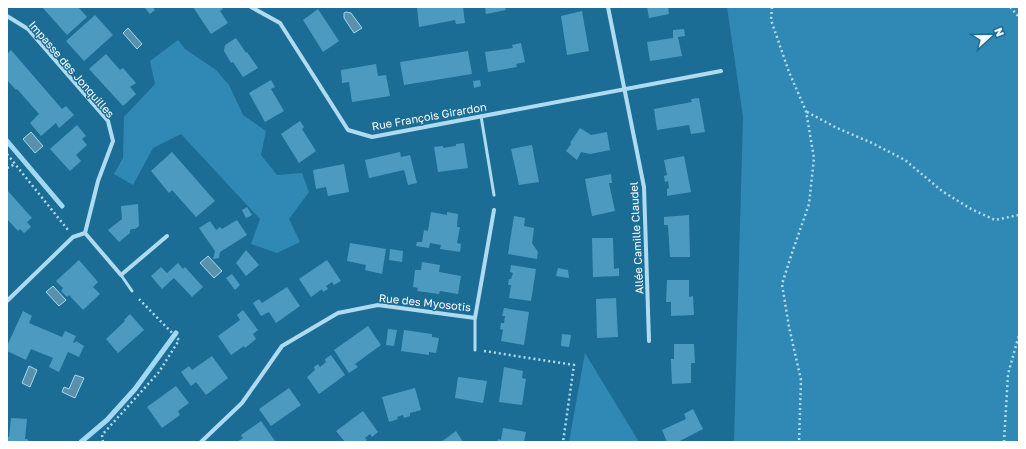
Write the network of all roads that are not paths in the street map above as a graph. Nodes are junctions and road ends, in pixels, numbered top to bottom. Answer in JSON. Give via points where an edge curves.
{"nodes":[{"id":1,"x":251,"y":7,"type":"edge"},
{"id":2,"x":608,"y":7,"type":"edge"},
{"id":3,"x":7,"y":16,"type":"edge"},
{"id":4,"x":721,"y":71,"type":"dead end"},
{"id":5,"x":623,"y":89,"type":"junction"},
{"id":6,"x":481,"y":116,"type":"junction"},
{"id":7,"x":494,"y":195,"type":"dead end"},
{"id":8,"x":494,"y":210,"type":"dead end"},
{"id":9,"x":85,"y":233,"type":"junction"},
{"id":10,"x":167,"y":236,"type":"dead end"},
{"id":11,"x":121,"y":275,"type":"junction"},
{"id":12,"x":132,"y":291,"type":"road end"},
{"id":13,"x":7,"y":301,"type":"edge"},
{"id":14,"x":475,"y":318,"type":"junction"},
{"id":15,"x":649,"y":341,"type":"dead end"},
{"id":16,"x":474,"y":350,"type":"road end"},
{"id":17,"x":201,"y":442,"type":"edge"}],
"edges":[{"from":1,"to":6,"type":"street","name":"Rue François Girardon","via":[[280,23],[348,130],[372,136]]},
{"from":2,"to":5,"type":"street"},
{"from":3,"to":9,"type":"street","name":"Impasse des Jonquilles","via":[[28,29],[108,121],[113,141],[98,181]]},
{"from":4,"to":5,"type":"street","name":"Rue François Girardon"},
{"from":5,"to":6,"type":"street","name":"Rue François Girardon"},
{"from":5,"to":15,"type":"street","name":"Allée Camille Claudel","via":[[644,187]]},
{"from":6,"to":7,"type":"lane"},
{"from":8,"to":14,"type":"street","name":"Rue des Myosotis"},
{"from":9,"to":11,"type":"street"},
{"from":9,"to":13,"type":"street","via":[[73,237]]},
{"from":10,"to":11,"type":"street"},
{"from":11,"to":12,"type":"lane"},
{"from":14,"to":16,"type":"lane"},
{"from":14,"to":17,"type":"street","name":"Rue des Myosotis","via":[[378,306],[338,312],[282,346],[242,403]]}]}
